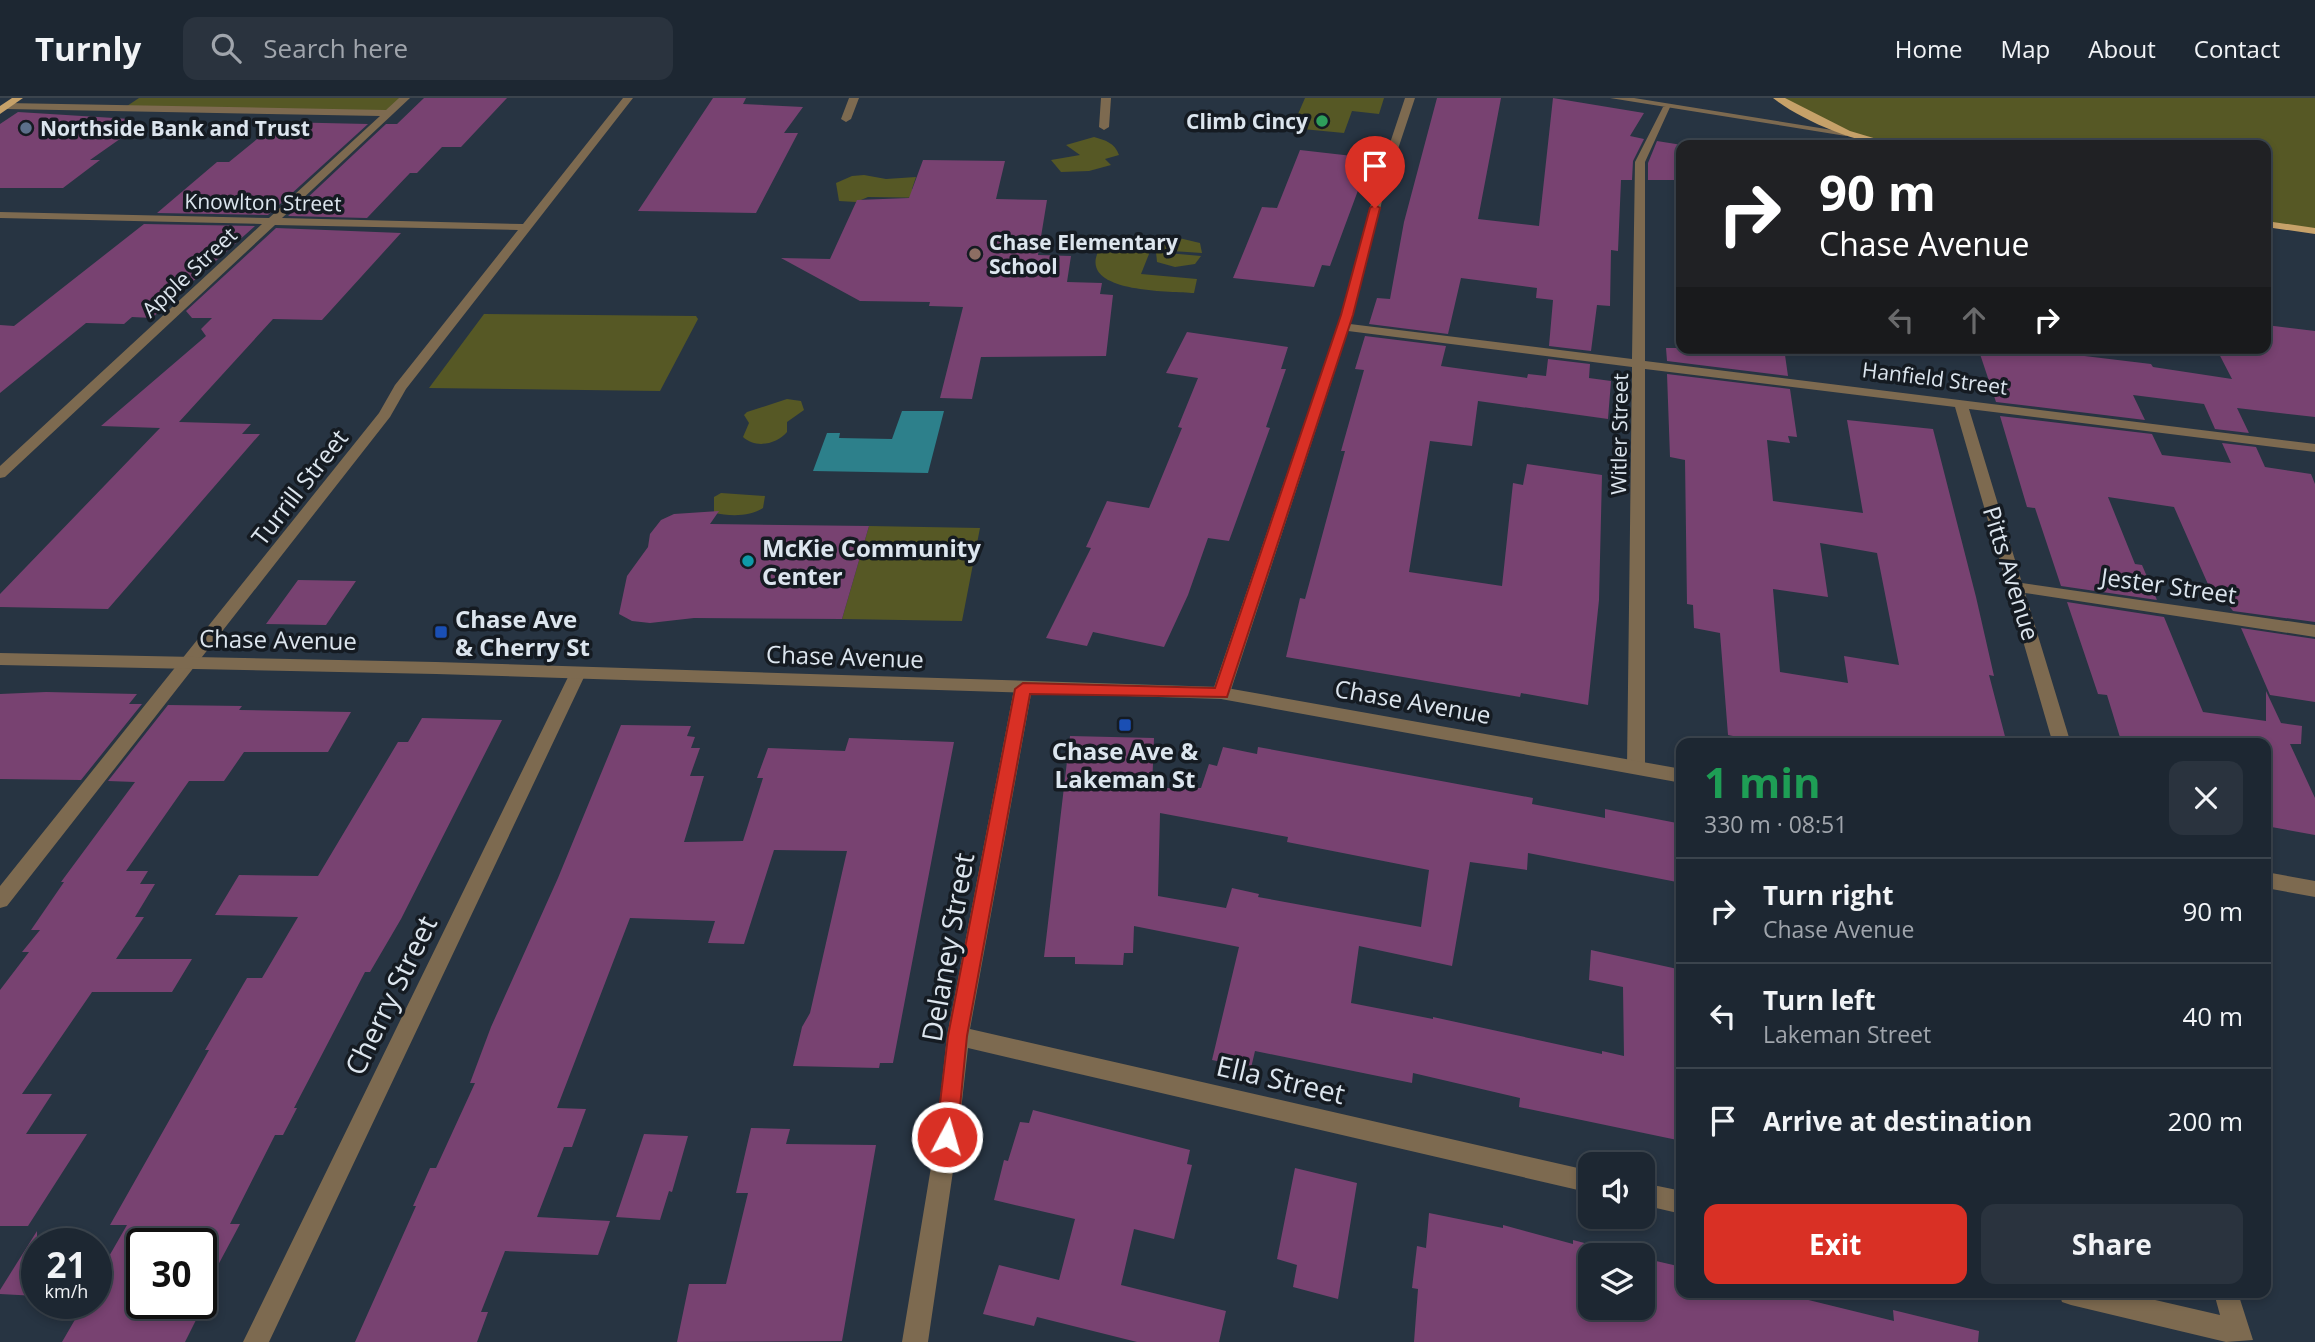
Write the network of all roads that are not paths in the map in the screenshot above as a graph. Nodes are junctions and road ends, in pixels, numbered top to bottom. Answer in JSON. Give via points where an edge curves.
{"nodes":[{"id":1,"x":18,"y":98,"type":"edge"},
{"id":2,"x":405,"y":98,"type":"edge"},
{"id":3,"x":628,"y":98,"type":"edge"},
{"id":4,"x":853,"y":98,"type":"edge"},
{"id":5,"x":1106,"y":98,"type":"edge"},
{"id":6,"x":1410,"y":98,"type":"edge"},
{"id":7,"x":1615,"y":98,"type":"edge"},
{"id":8,"x":1779,"y":98,"type":"edge"},
{"id":9,"x":1668,"y":107,"type":"junction"},
{"id":10,"x":3,"y":108,"type":"edge"},
{"id":11,"x":389,"y":113,"type":"junction"},
{"id":12,"x":846,"y":119,"type":"dead end"},
{"id":13,"x":1104,"y":127,"type":"dead end"},
{"id":14,"x":1846,"y":133,"type":"junction"},
{"id":15,"x":1873,"y":140,"type":"edge"},
{"id":16,"x":0,"y":215,"type":"edge"},
{"id":17,"x":272,"y":221,"type":"junction"},
{"id":18,"x":2271,"y":225,"type":"edge"},
{"id":19,"x":525,"y":227,"type":"junction"},
{"id":20,"x":2315,"y":231,"type":"edge"},
{"id":21,"x":1342,"y":327,"type":"junction"},
{"id":22,"x":1640,"y":362,"type":"junction"},
{"id":23,"x":1961,"y":402,"type":"junction"},
{"id":24,"x":2315,"y":448,"type":"edge"},
{"id":25,"x":0,"y":474,"type":"edge"},
{"id":26,"x":2016,"y":587,"type":"junction"},
{"id":27,"x":2315,"y":631,"type":"edge"},
{"id":28,"x":0,"y":659,"type":"edge"},
{"id":29,"x":188,"y":664,"type":"junction"},
{"id":30,"x":578,"y":673,"type":"junction"},
{"id":31,"x":1023,"y":689,"type":"junction"},
{"id":32,"x":1221,"y":693,"type":"junction"},
{"id":33,"x":2060,"y":738,"type":"edge"},
{"id":34,"x":1636,"y":768,"type":"junction"},
{"id":35,"x":1676,"y":775,"type":"edge"},
{"id":36,"x":2271,"y":881,"type":"edge"},
{"id":37,"x":2315,"y":889,"type":"edge"},
{"id":38,"x":0,"y":900,"type":"edge"},
{"id":39,"x":958,"y":1036,"type":"junction"},
{"id":40,"x":1578,"y":1179,"type":"edge"},
{"id":41,"x":1655,"y":1197,"type":"edge"},
{"id":42,"x":1676,"y":1202,"type":"edge"},
{"id":43,"x":2090,"y":1298,"type":"edge"},
{"id":44,"x":2227,"y":1298,"type":"edge"},
{"id":45,"x":2239,"y":1337,"type":"edge"},
{"id":46,"x":256,"y":1342,"type":"edge"},
{"id":47,"x":915,"y":1342,"type":"edge"}],
"edges":[{"from":1,"to":10,"type":"main road"},
{"from":2,"to":11,"type":"street","name":"Apple Street"},
{"from":3,"to":19,"type":"street","name":"Turrill Street"},
{"from":4,"to":12,"type":"street"},
{"from":5,"to":13,"type":"street"},
{"from":6,"to":21,"type":"street"},
{"from":7,"to":9,"type":"street"},
{"from":8,"to":14,"type":"main road"},
{"from":9,"to":14,"type":"street"},
{"from":9,"to":22,"type":"street","name":"Witler Street","via":[[1640,162]]},
{"from":10,"to":11,"type":"street"},
{"from":11,"to":17,"type":"street","name":"Apple Street"},
{"from":14,"to":15,"type":"main road"},
{"from":16,"to":17,"type":"street","name":"Knowlton Street"},
{"from":17,"to":19,"type":"street","name":"Knowlton Street"},
{"from":17,"to":25,"type":"street","name":"Apple Street"},
{"from":18,"to":20,"type":"main road"},
{"from":19,"to":29,"type":"street","name":"Turrill Street"},
{"from":21,"to":22,"type":"street","name":"Hanfield Street"},
{"from":21,"to":32,"type":"street"},
{"from":22,"to":23,"type":"street","name":"Hanfield Street"},
{"from":22,"to":34,"type":"street","name":"Witler Street"},
{"from":23,"to":24,"type":"street","name":"Hanfield Street"},
{"from":23,"to":26,"type":"street","name":"Pitts Avenue"},
{"from":26,"to":27,"type":"street","name":"Jester Street"},
{"from":26,"to":33,"type":"street","name":"Pitts Avenue"},
{"from":28,"to":29,"type":"street","name":"Chase Avenue"},
{"from":29,"to":30,"type":"street","name":"Chase Avenue"},
{"from":29,"to":38,"type":"street","name":"Turrill Street"},
{"from":30,"to":31,"type":"street","name":"Chase Avenue"},
{"from":30,"to":46,"type":"street","name":"Cherry Street"},
{"from":31,"to":32,"type":"street","name":"Chase Avenue"},
{"from":31,"to":39,"type":"street","name":"Delaney Street"},
{"from":32,"to":34,"type":"street","name":"Chase Avenue"},
{"from":34,"to":35,"type":"street","name":"Chase Avenue"},
{"from":36,"to":37,"type":"street"},
{"from":39,"to":40,"type":"street","name":"Ella Street"},
{"from":39,"to":47,"type":"street","name":"Delaney Street"},
{"from":41,"to":42,"type":"street"},
{"from":43,"to":45,"type":"street"},
{"from":44,"to":45,"type":"street"}]}
